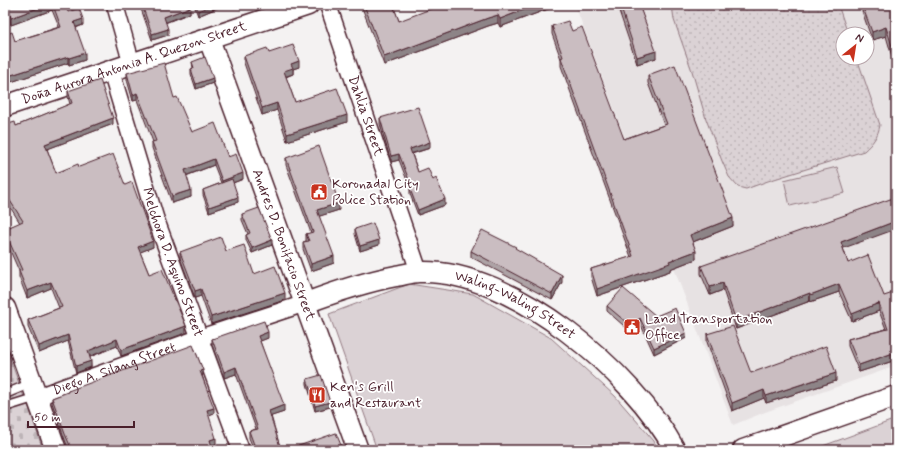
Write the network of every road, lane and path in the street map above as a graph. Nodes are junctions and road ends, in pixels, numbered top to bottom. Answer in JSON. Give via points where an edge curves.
{"nodes":[{"id":1,"x":115,"y":5,"type":"edge"},
{"id":2,"x":308,"y":5,"type":"edge"},
{"id":3,"x":328,"y":5,"type":"edge"},
{"id":4,"x":209,"y":39,"type":"junction"},
{"id":5,"x":132,"y":64,"type":"junction"},
{"id":6,"x":111,"y":71,"type":"junction"},
{"id":7,"x":5,"y":106,"type":"edge"},
{"id":8,"x":419,"y":272,"type":"junction"},
{"id":9,"x":306,"y":302,"type":"junction"},
{"id":10,"x":5,"y":308,"type":"edge"},
{"id":11,"x":199,"y":338,"type":"junction"},
{"id":12,"x":34,"y":390,"type":"junction"},
{"id":13,"x":5,"y":394,"type":"edge"},
{"id":14,"x":896,"y":396,"type":"edge"},
{"id":15,"x":5,"y":407,"type":"edge"},
{"id":16,"x":56,"y":450,"type":"edge"},
{"id":17,"x":241,"y":450,"type":"edge"},
{"id":18,"x":358,"y":450,"type":"edge"},
{"id":19,"x":675,"y":450,"type":"edge"},
{"id":20,"x":743,"y":450,"type":"edge"}],
"edges":[{"from":1,"to":5,"type":"street"},
{"from":2,"to":4,"type":"street","name":"Doña Aurora Antonia A. Quezon Street"},
{"from":3,"to":8,"type":"street","name":"Dahlia Street"},
{"from":4,"to":5,"type":"street","name":"Doña Aurora Antonia A. Quezon Street"},
{"from":4,"to":9,"type":"street","name":"Andres D. Bonifacio Street"},
{"from":5,"to":6,"type":"street","name":"Doña Aurora Antonia A. Quezon Street"},
{"from":6,"to":7,"type":"street","name":"Doña Aurora Antonia A. Quezon Street"},
{"from":6,"to":11,"type":"street","name":"Melchora D. Aquino Street","via":[[155,217]]},
{"from":8,"to":9,"type":"street","name":"Waling-Waling Street","via":[[378,280]]},
{"from":8,"to":19,"type":"street","name":"Waling-Waling Street","via":[[449,274],[479,282],[513,297],[548,318],[601,360],[640,399]]},
{"from":9,"to":11,"type":"street","name":"Diego A. Silang Street"},
{"from":9,"to":18,"type":"street","name":"Andres D. Bonifacio Street"},
{"from":10,"to":12,"type":"street"},
{"from":11,"to":12,"type":"street","name":"Diego A. Silang Street"},
{"from":11,"to":17,"type":"street","name":"Melchora D. Aquino Street"},
{"from":12,"to":13,"type":"lane"},
{"from":12,"to":15,"type":"lane"},
{"from":12,"to":16,"type":"street"},
{"from":14,"to":20,"type":"street"}]}
